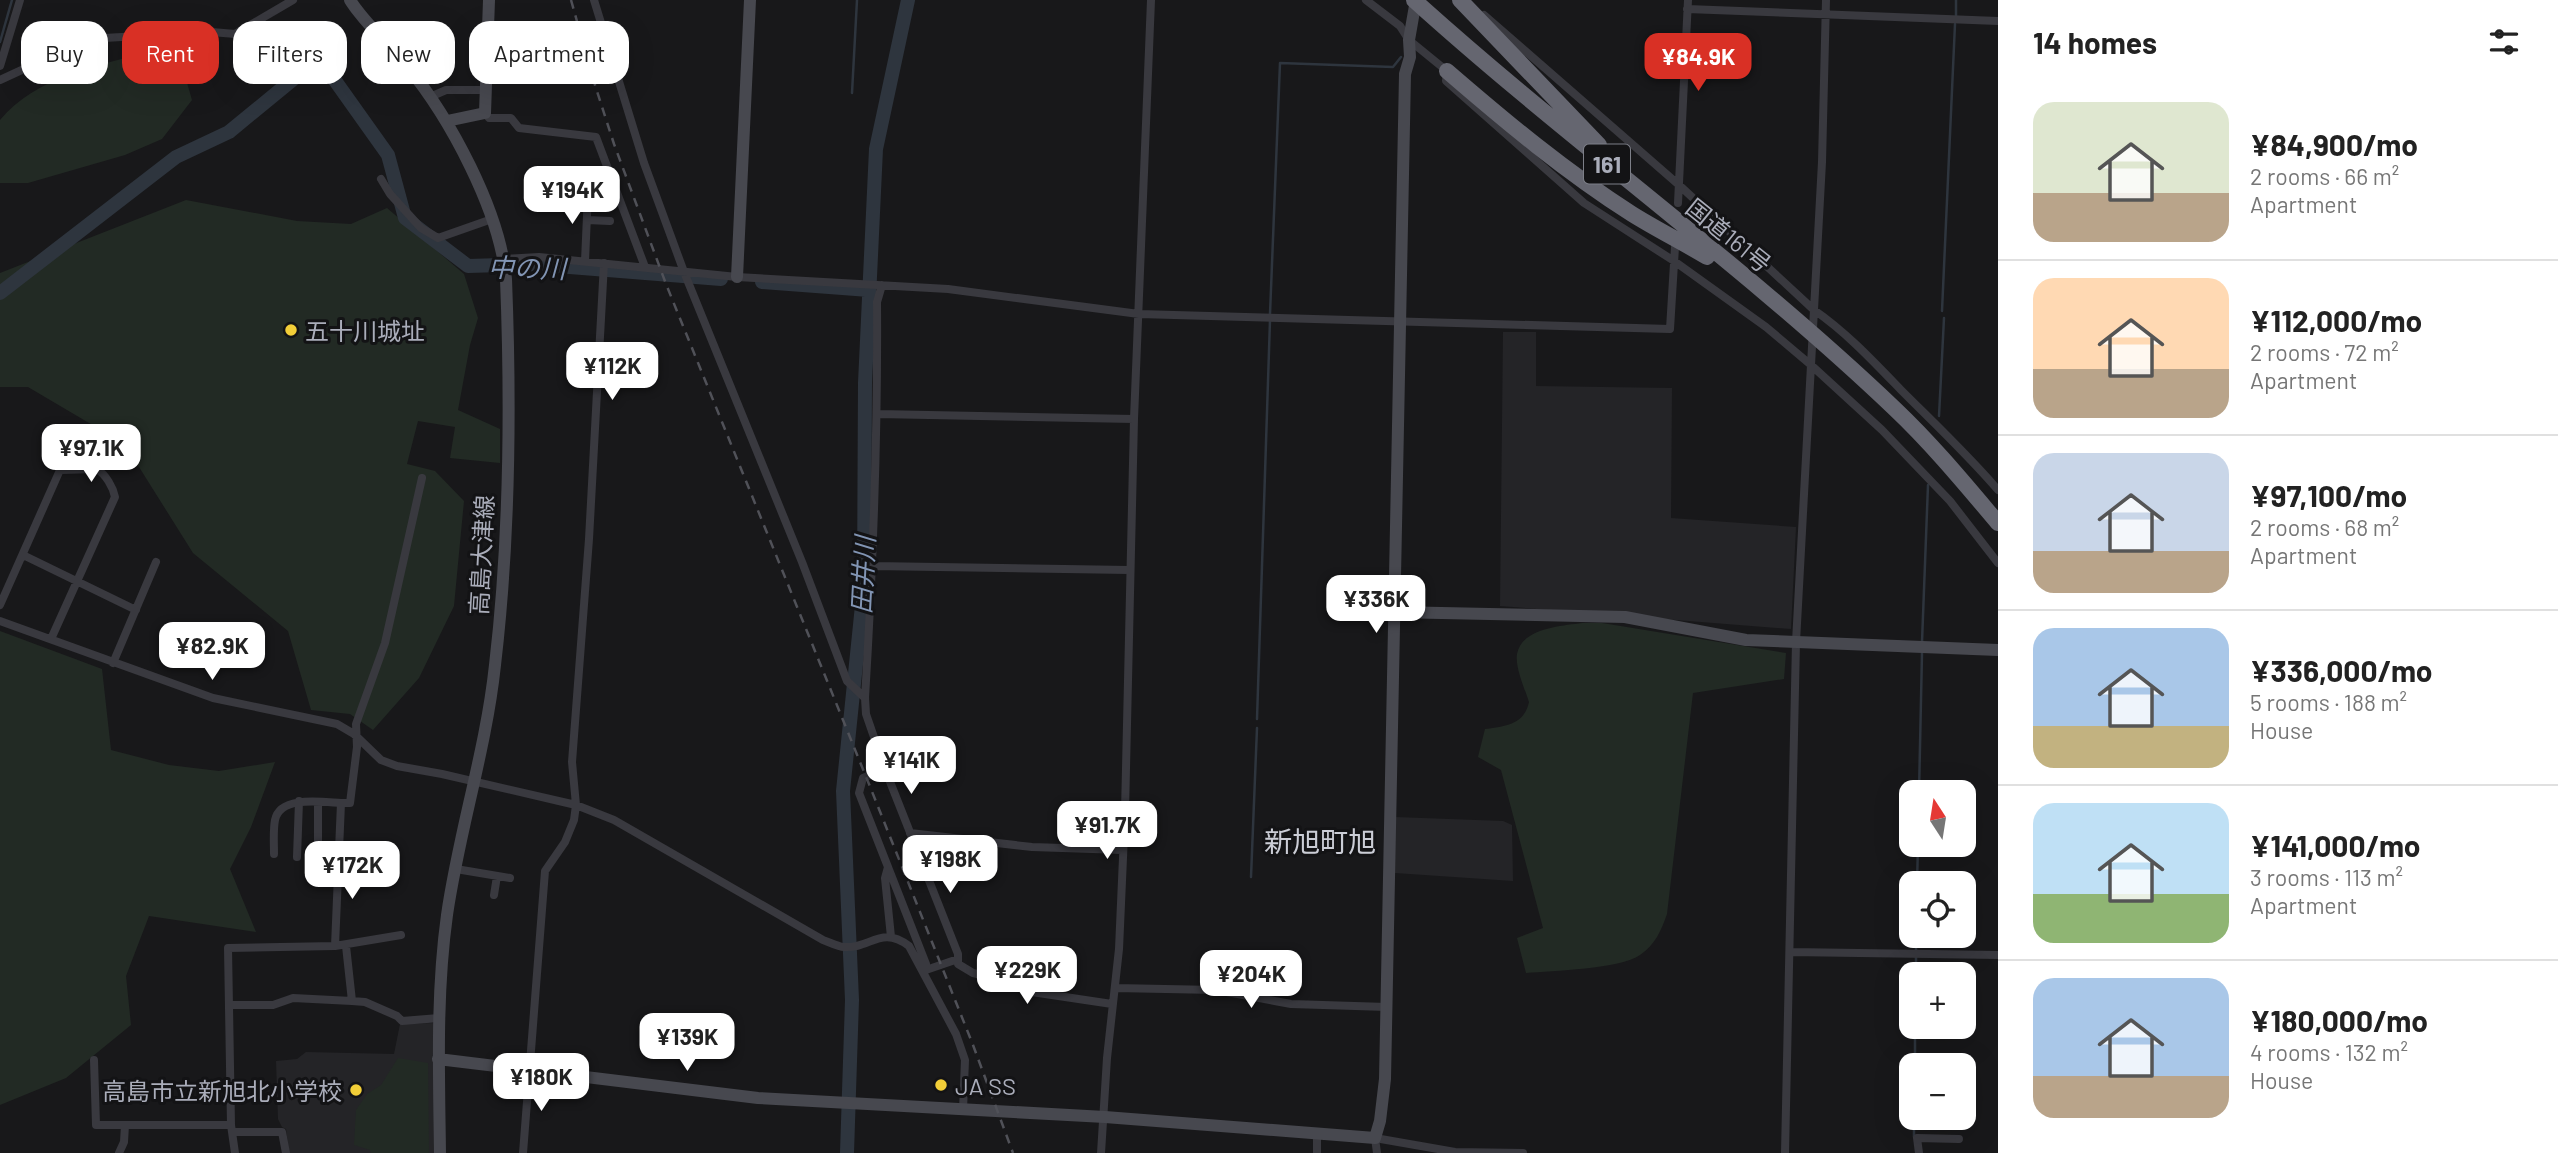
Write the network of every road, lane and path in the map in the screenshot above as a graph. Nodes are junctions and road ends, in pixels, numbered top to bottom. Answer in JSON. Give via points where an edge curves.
{"nodes":[{"id":1,"x":20,"y":0,"type":"edge"},
{"id":2,"x":293,"y":0,"type":"edge"},
{"id":3,"x":350,"y":0,"type":"edge"},
{"id":4,"x":489,"y":0,"type":"edge"},
{"id":5,"x":594,"y":0,"type":"edge"},
{"id":6,"x":750,"y":0,"type":"edge"},
{"id":7,"x":1151,"y":0,"type":"edge"},
{"id":8,"x":1366,"y":0,"type":"edge"},
{"id":9,"x":1460,"y":0,"type":"edge"},
{"id":10,"x":1466,"y":0,"type":"edge"},
{"id":11,"x":1826,"y":0,"type":"edge"},
{"id":12,"x":1416,"y":2,"type":"edge"},
{"id":13,"x":1687,"y":4,"type":"edge"},
{"id":14,"x":1825,"y":14,"type":"junction"},
{"id":15,"x":1998,"y":21,"type":"edge"},
{"id":16,"x":1409,"y":40,"type":"junction"},
{"id":17,"x":0,"y":66,"type":"edge"},
{"id":18,"x":1447,"y":71,"type":"junction"},
{"id":19,"x":0,"y":80,"type":"edge"},
{"id":20,"x":487,"y":90,"type":"junction"},
{"id":21,"x":430,"y":97,"type":"junction"},
{"id":22,"x":485,"y":113,"type":"junction"},
{"id":23,"x":447,"y":121,"type":"junction"},
{"id":24,"x":381,"y":179,"type":"dead end"},
{"id":25,"x":1679,"y":185,"type":"junction"},
{"id":26,"x":588,"y":193,"type":"dead end"},
{"id":27,"x":1678,"y":203,"type":"dead end"},
{"id":28,"x":492,"y":219,"type":"junction"},
{"id":29,"x":587,"y":220,"type":"junction"},
{"id":30,"x":610,"y":221,"type":"dead end"},
{"id":31,"x":1675,"y":247,"type":"dead end"},
{"id":32,"x":584,"y":261,"type":"junction"},
{"id":33,"x":1674,"y":261,"type":"junction"},
{"id":34,"x":504,"y":263,"type":"junction"},
{"id":35,"x":604,"y":263,"type":"junction"},
{"id":36,"x":645,"y":267,"type":"junction"},
{"id":37,"x":684,"y":272,"type":"junction"},
{"id":38,"x":737,"y":277,"type":"junction"},
{"id":39,"x":882,"y":285,"type":"junction"},
{"id":40,"x":1756,"y":287,"type":"junction"},
{"id":41,"x":1814,"y":310,"type":"junction"},
{"id":42,"x":1139,"y":314,"type":"junction"},
{"id":43,"x":1399,"y":320,"type":"junction"},
{"id":44,"x":1811,"y":365,"type":"junction"},
{"id":45,"x":878,"y":414,"type":"junction"},
{"id":46,"x":1134,"y":419,"type":"junction"},
{"id":47,"x":422,"y":478,"type":"dead end"},
{"id":48,"x":1998,"y":490,"type":"edge"},
{"id":49,"x":1998,"y":523,"type":"edge"},
{"id":50,"x":23,"y":555,"type":"junction"},
{"id":51,"x":156,"y":562,"type":"dead end"},
{"id":52,"x":1998,"y":562,"type":"edge"},
{"id":53,"x":873,"y":566,"type":"junction"},
{"id":54,"x":1129,"y":570,"type":"junction"},
{"id":55,"x":76,"y":582,"type":"junction"},
{"id":56,"x":0,"y":605,"type":"edge"},
{"id":57,"x":136,"y":610,"type":"junction"},
{"id":58,"x":1393,"y":612,"type":"junction"},
{"id":59,"x":0,"y":621,"type":"edge"},
{"id":60,"x":51,"y":639,"type":"junction"},
{"id":61,"x":1796,"y":642,"type":"junction"},
{"id":62,"x":1998,"y":650,"type":"edge"},
{"id":63,"x":113,"y":663,"type":"junction"},
{"id":64,"x":863,"y":696,"type":"junction"},
{"id":65,"x":354,"y":734,"type":"junction"},
{"id":66,"x":885,"y":769,"type":"junction"},
{"id":67,"x":473,"y":782,"type":"junction"},
{"id":68,"x":299,"y":801,"type":"junction"},
{"id":69,"x":318,"y":802,"type":"junction"},
{"id":70,"x":341,"y":803,"type":"junction"},
{"id":71,"x":576,"y":805,"type":"junction"},
{"id":72,"x":910,"y":833,"type":"junction"},
{"id":73,"x":318,"y":845,"type":"dead end"},
{"id":74,"x":1122,"y":850,"type":"junction"},
{"id":75,"x":274,"y":854,"type":"dead end"},
{"id":76,"x":297,"y":858,"type":"dead end"},
{"id":77,"x":888,"y":867,"type":"junction"},
{"id":78,"x":456,"y":869,"type":"junction"},
{"id":79,"x":498,"y":876,"type":"junction"},
{"id":80,"x":510,"y":878,"type":"dead end"},
{"id":81,"x":494,"y":895,"type":"dead end"},
{"id":82,"x":401,"y":935,"type":"dead end"},
{"id":83,"x":891,"y":937,"type":"junction"},
{"id":84,"x":335,"y":946,"type":"junction"},
{"id":85,"x":346,"y":946,"type":"junction"},
{"id":86,"x":1790,"y":952,"type":"junction"},
{"id":87,"x":1998,"y":956,"type":"edge"},
{"id":88,"x":958,"y":959,"type":"junction"},
{"id":89,"x":923,"y":971,"type":"junction"},
{"id":90,"x":1115,"y":988,"type":"junction"},
{"id":91,"x":352,"y":1001,"type":"junction"},
{"id":92,"x":1112,"y":1004,"type":"junction"},
{"id":93,"x":229,"y":1005,"type":"junction"},
{"id":94,"x":1387,"y":1007,"type":"junction"},
{"id":95,"x":439,"y":1018,"type":"junction"},
{"id":96,"x":438,"y":1059,"type":"junction"},
{"id":97,"x":94,"y":1060,"type":"dead end"},
{"id":98,"x":530,"y":1070,"type":"junction"},
{"id":99,"x":963,"y":1110,"type":"junction"},
{"id":100,"x":1105,"y":1118,"type":"junction"},
{"id":101,"x":125,"y":1125,"type":"junction"},
{"id":102,"x":232,"y":1128,"type":"junction"},
{"id":103,"x":1317,"y":1134,"type":"junction"},
{"id":104,"x":1375,"y":1138,"type":"junction"},
{"id":105,"x":1959,"y":1139,"type":"dead end"},
{"id":106,"x":119,"y":1153,"type":"edge"},
{"id":107,"x":235,"y":1153,"type":"edge"},
{"id":108,"x":286,"y":1153,"type":"edge"},
{"id":109,"x":440,"y":1153,"type":"edge"},
{"id":110,"x":523,"y":1153,"type":"edge"},
{"id":111,"x":1101,"y":1153,"type":"edge"},
{"id":112,"x":1317,"y":1153,"type":"edge"},
{"id":113,"x":1377,"y":1153,"type":"edge"},
{"id":114,"x":1523,"y":1153,"type":"edge"},
{"id":115,"x":1785,"y":1153,"type":"edge"},
{"id":116,"x":1919,"y":1153,"type":"edge"}],
"edges":[{"from":1,"to":17,"type":"street"},
{"from":2,"to":19,"type":"street","via":[[235,34],[104,38]]},
{"from":3,"to":21,"type":"street","name":"高島大津線"},
{"from":4,"to":20,"type":"street"},
{"from":5,"to":37,"type":"street","via":[[644,163]]},
{"from":6,"to":38,"type":"street"},
{"from":7,"to":42,"type":"street"},
{"from":8,"to":16,"type":"street","via":[[1400,26]]},
{"from":9,"to":40,"type":"highway","via":[[1604,151],[1725,254]]},
{"from":10,"to":25,"type":"street"},
{"from":11,"to":14,"type":"street"},
{"from":12,"to":16,"type":"street"},
{"from":12,"to":40,"type":"highway","name":"国道161号","number":"161"},
{"from":13,"to":14,"type":"street"},
{"from":13,"to":25,"type":"street"},
{"from":14,"to":15,"type":"street"},
{"from":14,"to":41,"type":"street"},
{"from":16,"to":18,"type":"street"},
{"from":16,"to":43,"type":"street"},
{"from":18,"to":33,"type":"street","via":[[1446,81],[1584,203]]},
{"from":18,"to":40,"type":"highway","via":[[1590,185]]},
{"from":20,"to":21,"type":"street","via":[[446,90]]},
{"from":20,"to":22,"type":"street"},
{"from":21,"to":23,"type":"street","name":"高島大津線"},
{"from":22,"to":23,"type":"street"},
{"from":22,"to":36,"type":"street","via":[[489,118],[511,118],[519,128],[596,136]]},
{"from":23,"to":28,"type":"street","name":"高島大津線"},
{"from":24,"to":28,"type":"street","via":[[421,228],[438,238]]},
{"from":25,"to":27,"type":"street"},
{"from":25,"to":41,"type":"street"},
{"from":26,"to":29,"type":"street"},
{"from":28,"to":34,"type":"street","name":"高島大津線"},
{"from":29,"to":30,"type":"street"},
{"from":29,"to":32,"type":"street"},
{"from":31,"to":33,"type":"street"},
{"from":32,"to":34,"type":"street","via":[[538,257]]},
{"from":32,"to":35,"type":"street"},
{"from":33,"to":43,"type":"street","via":[[1670,329]]},
{"from":33,"to":44,"type":"street"},
{"from":34,"to":67,"type":"street","name":"高島大津線","via":[[502,579],[495,666]]},
{"from":35,"to":36,"type":"street"},
{"from":35,"to":71,"type":"street","via":[[590,540],[572,762]]},
{"from":36,"to":37,"type":"street"},
{"from":37,"to":38,"type":"street"},
{"from":37,"to":64,"type":"street","via":[[847,681]]},
{"from":38,"to":39,"type":"street"},
{"from":39,"to":42,"type":"street"},
{"from":39,"to":45,"type":"street","via":[[877,302]]},
{"from":40,"to":49,"type":"highway","name":"国道161号","number":"161","via":[[1896,410]]},
{"from":41,"to":44,"type":"street"},
{"from":41,"to":48,"type":"street","via":[[1879,368]]},
{"from":42,"to":43,"type":"street"},
{"from":42,"to":46,"type":"street"},
{"from":43,"to":58,"type":"street"},
{"from":44,"to":52,"type":"street","via":[[1950,501]]},
{"from":44,"to":61,"type":"street"},
{"from":45,"to":46,"type":"street"},
{"from":45,"to":53,"type":"street"},
{"from":46,"to":54,"type":"street"},
{"from":47,"to":65,"type":"street","via":[[385,643]]},
{"from":50,"to":55,"type":"street"},
{"from":50,"to":55,"type":"street","via":[[60,470],[97,469],[115,497]]},
{"from":50,"to":56,"type":"street"},
{"from":51,"to":57,"type":"street"},
{"from":53,"to":54,"type":"street"},
{"from":53,"to":64,"type":"street"},
{"from":54,"to":74,"type":"street"},
{"from":55,"to":57,"type":"street"},
{"from":55,"to":60,"type":"street"},
{"from":57,"to":63,"type":"street"},
{"from":58,"to":61,"type":"street","via":[[1625,617],[1746,640]]},
{"from":58,"to":94,"type":"street"},
{"from":59,"to":60,"type":"street"},
{"from":60,"to":63,"type":"street"},
{"from":61,"to":62,"type":"street"},
{"from":61,"to":86,"type":"street"},
{"from":63,"to":65,"type":"street","via":[[213,698],[337,724]]},
{"from":64,"to":66,"type":"street"},
{"from":65,"to":67,"type":"street","via":[[381,761]]},
{"from":65,"to":70,"type":"street","via":[[357,747],[350,803]]},
{"from":66,"to":72,"type":"street"},
{"from":66,"to":77,"type":"street","via":[[863,778],[859,793]]},
{"from":67,"to":71,"type":"street"},
{"from":67,"to":78,"type":"street","name":"高島大津線"},
{"from":68,"to":69,"type":"street"},
{"from":68,"to":75,"type":"street","via":[[278,812]]},
{"from":68,"to":76,"type":"street"},
{"from":69,"to":70,"type":"street"},
{"from":69,"to":73,"type":"street"},
{"from":70,"to":84,"type":"street"},
{"from":71,"to":83,"type":"street","via":[[614,820],[823,940],[846,947]]},
{"from":71,"to":98,"type":"street","via":[[565,842],[545,871]]},
{"from":72,"to":74,"type":"street","via":[[1032,848]]},
{"from":72,"to":88,"type":"street"},
{"from":74,"to":90,"type":"street"},
{"from":77,"to":83,"type":"street"},
{"from":77,"to":89,"type":"street","via":[[926,964]]},
{"from":78,"to":79,"type":"street"},
{"from":78,"to":95,"type":"street","name":"高島大津線","via":[[447,914]]},
{"from":79,"to":80,"type":"street"},
{"from":79,"to":81,"type":"street"},
{"from":82,"to":85,"type":"street"},
{"from":83,"to":89,"type":"street","via":[[909,946]]},
{"from":84,"to":85,"type":"street"},
{"from":84,"to":93,"type":"street","via":[[228,948]]},
{"from":85,"to":91,"type":"street"},
{"from":86,"to":87,"type":"street"},
{"from":86,"to":115,"type":"street"},
{"from":88,"to":89,"type":"street"},
{"from":88,"to":92,"type":"street","via":[[958,964],[973,974],[1016,983],[1025,991]]},
{"from":89,"to":99,"type":"street","via":[[965,1060]]},
{"from":90,"to":92,"type":"street"},
{"from":90,"to":94,"type":"street","via":[[1216,990],[1291,1003]]},
{"from":91,"to":93,"type":"street","via":[[293,998],[273,1005]]},
{"from":91,"to":95,"type":"street","via":[[365,1002],[402,1021]]},
{"from":92,"to":100,"type":"street"},
{"from":93,"to":102,"type":"street"},
{"from":94,"to":104,"type":"street","via":[[1385,1079]]},
{"from":95,"to":96,"type":"street","name":"高島大津線"},
{"from":96,"to":98,"type":"street"},
{"from":96,"to":109,"type":"street","name":"高島大津線"},
{"from":97,"to":101,"type":"street","via":[[96,1125]]},
{"from":98,"to":99,"type":"street","via":[[758,1098]]},
{"from":98,"to":110,"type":"street"},
{"from":99,"to":100,"type":"street"},
{"from":100,"to":103,"type":"street"},
{"from":100,"to":111,"type":"street"},
{"from":101,"to":102,"type":"street"},
{"from":101,"to":106,"type":"street"},
{"from":102,"to":107,"type":"street"},
{"from":102,"to":108,"type":"street","via":[[282,1132]]},
{"from":103,"to":104,"type":"street"},
{"from":103,"to":112,"type":"street"},
{"from":104,"to":113,"type":"street"},
{"from":104,"to":114,"type":"street","via":[[1455,1152]]},
{"from":105,"to":116,"type":"street","via":[[1917,1138]]}]}
